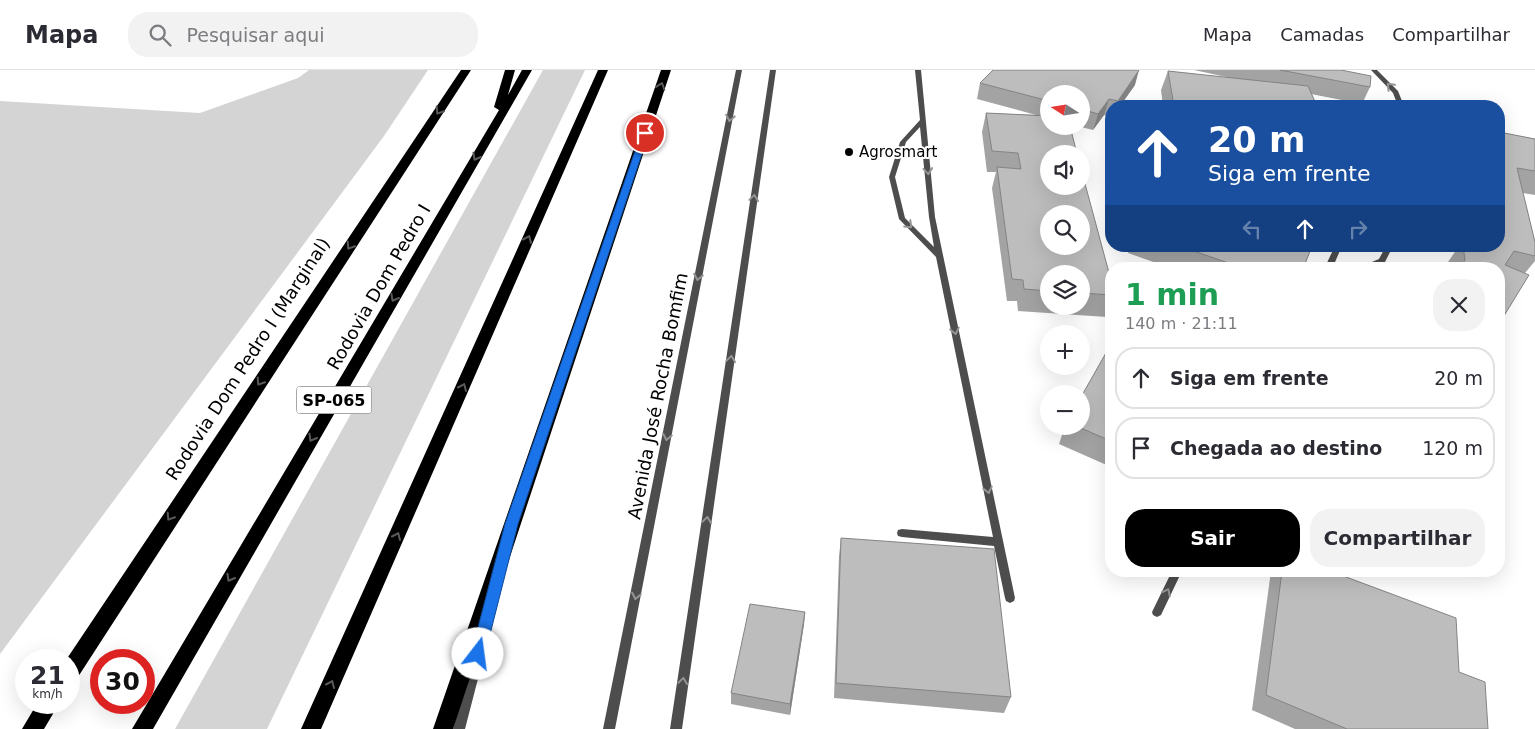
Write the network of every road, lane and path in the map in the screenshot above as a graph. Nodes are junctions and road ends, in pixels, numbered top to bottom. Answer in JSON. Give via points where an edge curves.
{"nodes":[{"id":1,"x":466,"y":70,"type":"edge"},
{"id":2,"x":510,"y":70,"type":"edge"},
{"id":3,"x":527,"y":70,"type":"edge"},
{"id":4,"x":603,"y":70,"type":"edge"},
{"id":5,"x":666,"y":70,"type":"edge"},
{"id":6,"x":739,"y":70,"type":"edge"},
{"id":7,"x":774,"y":70,"type":"edge"},
{"id":8,"x":918,"y":70,"type":"edge"},
{"id":9,"x":1374,"y":70,"type":"edge"},
{"id":10,"x":1399,"y":100,"type":"edge"},
{"id":11,"x":923,"y":120,"type":"junction"},
{"id":12,"x":491,"y":133,"type":"junction"},
{"id":13,"x":1387,"y":252,"type":"edge"},
{"id":14,"x":940,"y":256,"type":"junction"},
{"id":15,"x":1377,"y":262,"type":"edge"},
{"id":16,"x":512,"y":524,"type":"junction"},
{"id":17,"x":902,"y":533,"type":"dead end"},
{"id":18,"x":998,"y":542,"type":"junction"},
{"id":19,"x":1174,"y":577,"type":"edge"},
{"id":20,"x":1010,"y":598,"type":"dead end"},
{"id":21,"x":1157,"y":612,"type":"dead end"},
{"id":22,"x":80,"y":656,"type":"edge"},
{"id":23,"x":42,"y":714,"type":"edge"},
{"id":24,"x":32,"y":729,"type":"edge"},
{"id":25,"x":142,"y":729,"type":"edge"},
{"id":26,"x":311,"y":729,"type":"edge"},
{"id":27,"x":443,"y":729,"type":"edge"},
{"id":28,"x":459,"y":729,"type":"edge"},
{"id":29,"x":610,"y":729,"type":"edge"},
{"id":30,"x":676,"y":729,"type":"edge"}],
"edges":[{"from":1,"to":22,"type":"highway","name":"Rodovia Dom Pedro I (Marginal)","one_way":true},
{"from":2,"to":12,"type":"highway"},
{"from":3,"to":12,"type":"highway","name":"Rodovia Dom Pedro I","number":"SP-065"},
{"from":26,"to":4,"type":"highway","one_way":true},
{"from":16,"to":5,"type":"highway","one_way":true},
{"from":6,"to":29,"type":"street","name":"Avenida José Rocha Bomfim","one_way":true},
{"from":30,"to":7,"type":"street","one_way":true},
{"from":8,"to":11,"type":"street"},
{"from":10,"to":9,"type":"street","one_way":true,"via":[[1396,92]]},
{"from":11,"to":14,"type":"street","one_way":true,"via":[[932,217]]},
{"from":11,"to":14,"type":"street","one_way":true,"via":[[903,142],[892,177],[902,219]]},
{"from":12,"to":25,"type":"highway","name":"Rodovia Dom Pedro I","number":"SP-065","one_way":true},
{"from":13,"to":15,"type":"lane"},
{"from":14,"to":18,"type":"street","one_way":true},
{"from":16,"to":27,"type":"highway"},
{"from":16,"to":28,"type":"street"},
{"from":17,"to":18,"type":"street"},
{"from":18,"to":20,"type":"street"},
{"from":21,"to":19,"type":"street","one_way":true},
{"from":23,"to":24,"type":"highway"}]}
